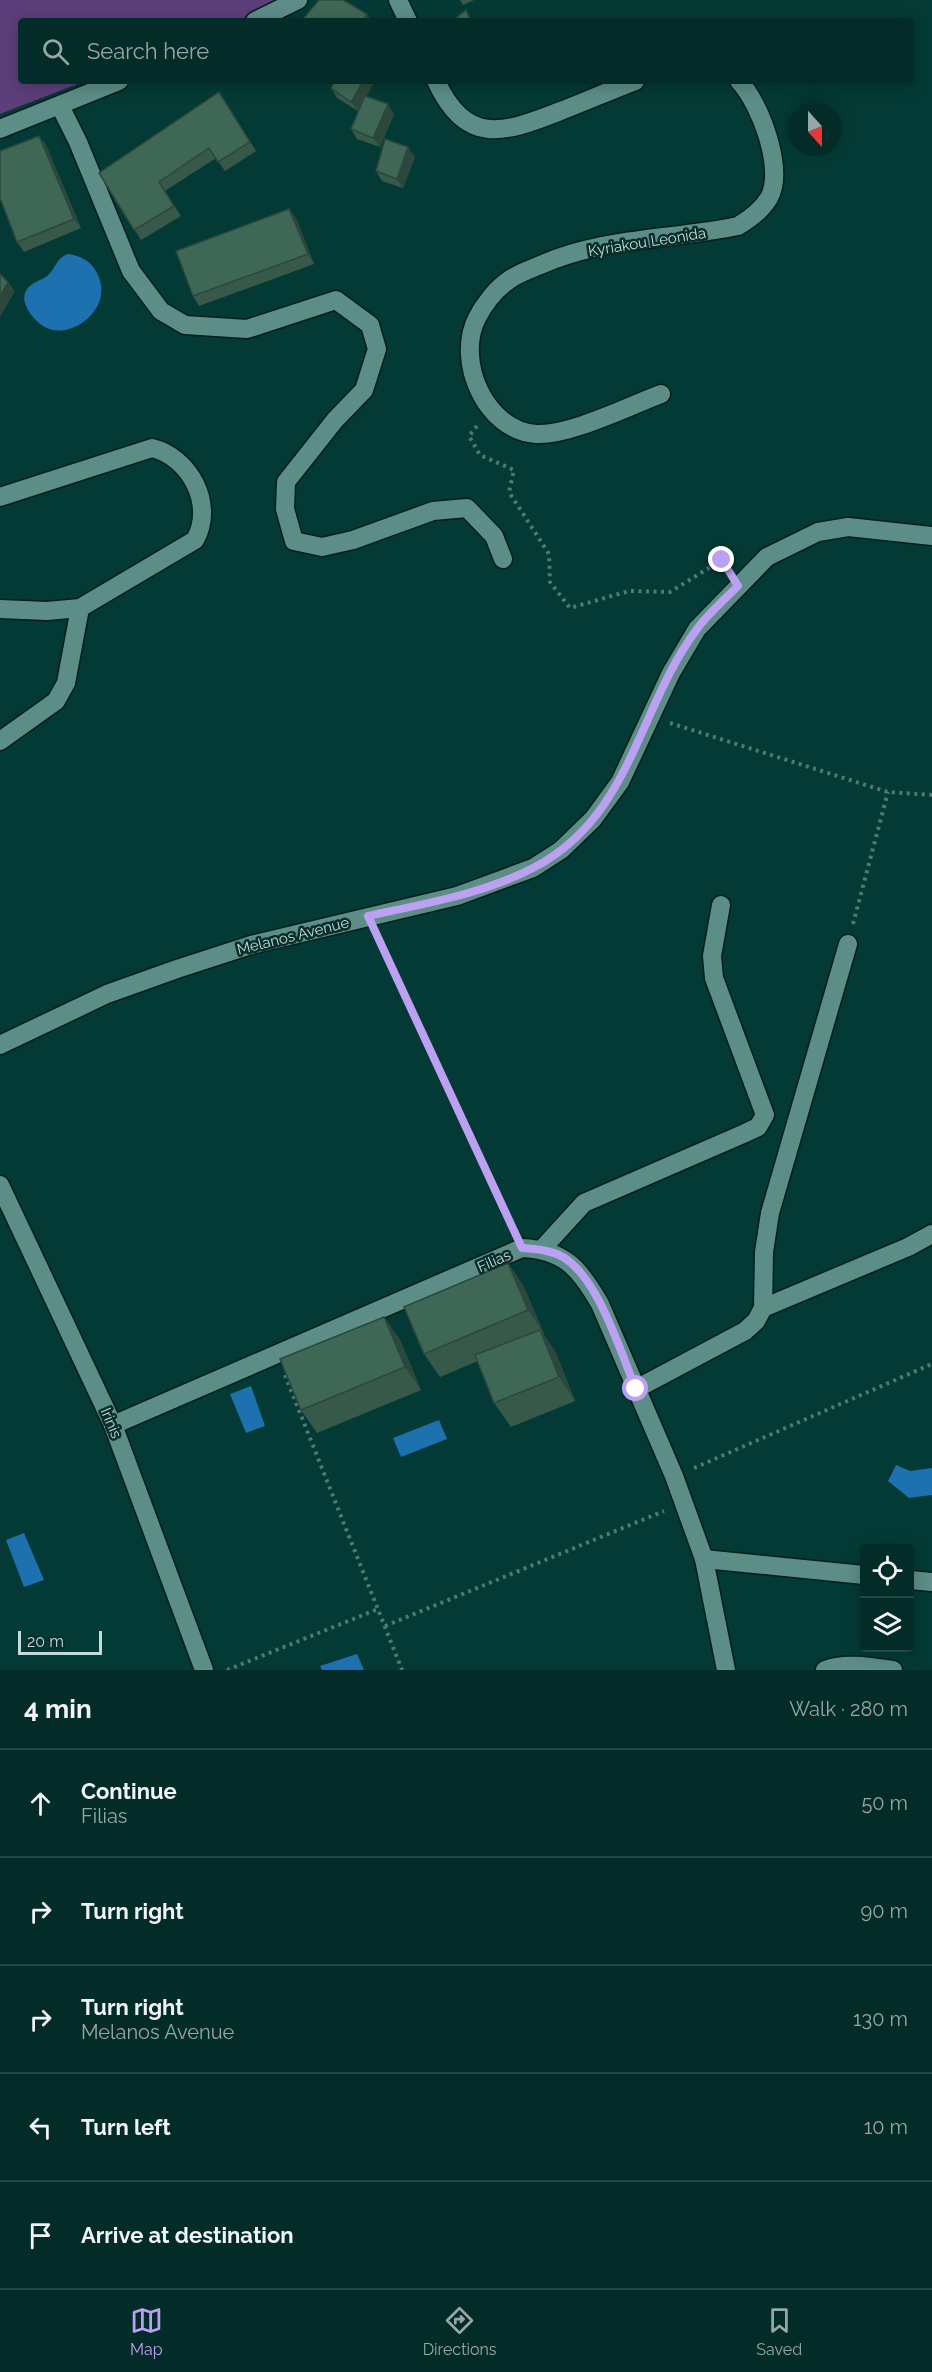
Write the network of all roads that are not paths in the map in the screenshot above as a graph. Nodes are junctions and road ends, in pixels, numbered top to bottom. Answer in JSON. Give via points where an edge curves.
{"nodes":[{"id":1,"x":298,"y":0,"type":"edge"},
{"id":2,"x":398,"y":0,"type":"edge"},
{"id":3,"x":261,"y":18,"type":"edge"},
{"id":4,"x":407,"y":18,"type":"edge"},
{"id":5,"x":112,"y":84,"type":"edge"},
{"id":6,"x":437,"y":84,"type":"edge"},
{"id":7,"x":628,"y":84,"type":"edge"},
{"id":8,"x":741,"y":84,"type":"edge"},
{"id":9,"x":60,"y":106,"type":"junction"},
{"id":10,"x":0,"y":129,"type":"edge"},
{"id":11,"x":661,"y":394,"type":"dead end"},
{"id":12,"x":0,"y":497,"type":"edge"},
{"id":13,"x":932,"y":536,"type":"edge"},
{"id":14,"x":503,"y":559,"type":"dead end"},
{"id":15,"x":80,"y":608,"type":"junction"},
{"id":16,"x":0,"y":609,"type":"edge"},
{"id":17,"x":0,"y":741,"type":"edge"},
{"id":18,"x":721,"y":905,"type":"dead end"},
{"id":19,"x":848,"y":944,"type":"road end"},
{"id":20,"x":0,"y":1045,"type":"edge"},
{"id":21,"x":0,"y":1185,"type":"edge"},
{"id":22,"x":932,"y":1234,"type":"edge"},
{"id":23,"x":542,"y":1249,"type":"junction"},
{"id":24,"x":764,"y":1308,"type":"junction"},
{"id":25,"x":636,"y":1389,"type":"junction"},
{"id":26,"x":113,"y":1425,"type":"junction"},
{"id":27,"x":704,"y":1559,"type":"junction"},
{"id":28,"x":860,"y":1575,"type":"edge"},
{"id":29,"x":914,"y":1580,"type":"edge"},
{"id":30,"x":932,"y":1582,"type":"edge"},
{"id":31,"x":204,"y":1670,"type":"edge"},
{"id":32,"x":726,"y":1670,"type":"edge"},
{"id":33,"x":825,"y":1670,"type":"edge"},
{"id":34,"x":893,"y":1670,"type":"edge"}],
"edges":[{"from":1,"to":3,"type":"street"},
{"from":2,"to":4,"type":"street"},
{"from":5,"to":9,"type":"street"},
{"from":6,"to":7,"type":"street","via":[[453,111],[481,128],[497,130],[526,125]]},
{"from":8,"to":11,"type":"street","name":"Kyriakou Leonida","via":[[758,109],[772,154],[774,177],[770,197],[754,216],[738,226],[600,246],[547,262],[510,279],[492,295],[476,319],[471,363],[478,387],[489,410],[520,432],[549,434]]},
{"from":9,"to":10,"type":"street"},
{"from":9,"to":14,"type":"street","via":[[131,271],[161,311],[185,325],[247,329],[336,300],[370,325],[377,350],[364,390],[286,482],[285,509],[294,541],[322,547],[433,511],[467,508],[494,536]]},
{"from":12,"to":15,"type":"street","via":[[152,448],[167,452],[189,473],[204,514],[195,540]]},
{"from":13,"to":20,"type":"street","name":"Melanos Avenue","via":[[848,527],[818,532],[767,557],[697,629],[620,782],[593,819],[561,850],[533,868],[456,896],[251,945],[177,969],[107,994]]},
{"from":15,"to":16,"type":"street"},
{"from":15,"to":17,"type":"street","via":[[66,683],[56,701]]},
{"from":18,"to":23,"type":"street","via":[[712,956],[714,978],[765,1115],[758,1127],[584,1203]]},
{"from":19,"to":24,"type":"street","via":[[770,1213],[764,1252]]},
{"from":21,"to":26,"type":"street","name":"Irinis"},
{"from":22,"to":24,"type":"street"},
{"from":23,"to":25,"type":"street","name":"Filias","via":[[563,1258],[585,1278]]},
{"from":23,"to":26,"type":"street","name":"Filias","via":[[522,1248]]},
{"from":24,"to":25,"type":"street","via":[[745,1331]]},
{"from":25,"to":27,"type":"street","name":"Filias"},
{"from":26,"to":31,"type":"street","name":"Irinis"},
{"from":27,"to":28,"type":"street"},
{"from":27,"to":32,"type":"street","name":"Filias"},
{"from":29,"to":30,"type":"street"},
{"from":33,"to":34,"type":"street","via":[[850,1666]]}]}
